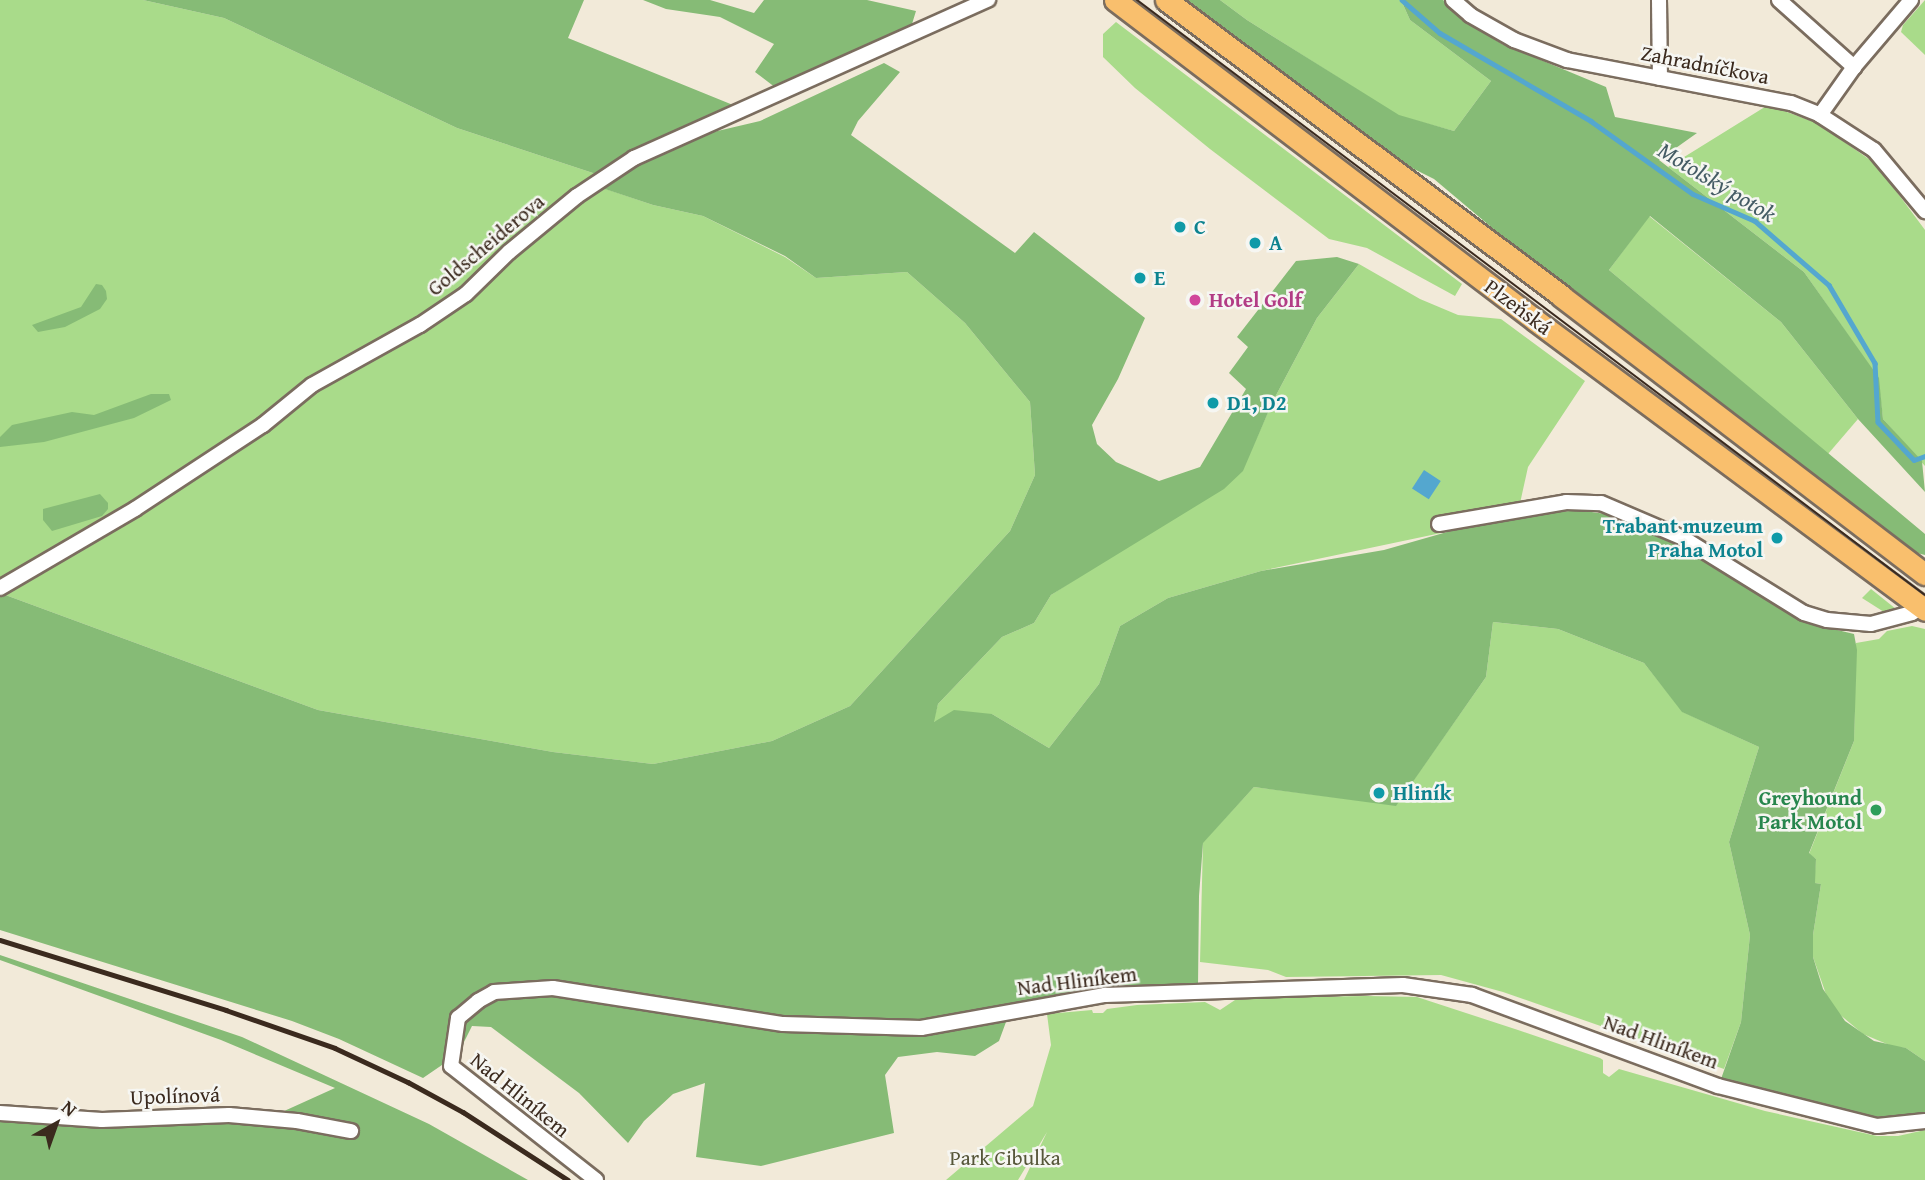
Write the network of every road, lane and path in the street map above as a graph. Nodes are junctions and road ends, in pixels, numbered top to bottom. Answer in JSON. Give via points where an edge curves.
{"nodes":[{"id":1,"x":988,"y":0,"type":"edge"},
{"id":2,"x":1115,"y":0,"type":"edge"},
{"id":3,"x":1166,"y":0,"type":"edge"},
{"id":4,"x":1453,"y":0,"type":"edge"},
{"id":5,"x":1659,"y":0,"type":"edge"},
{"id":6,"x":1779,"y":0,"type":"edge"},
{"id":7,"x":1911,"y":0,"type":"edge"},
{"id":8,"x":1854,"y":67,"type":"junction"},
{"id":9,"x":1660,"y":78,"type":"junction"},
{"id":10,"x":1821,"y":114,"type":"junction"},
{"id":11,"x":1925,"y":210,"type":"edge"},
{"id":12,"x":1439,"y":524,"type":"dead end"},
{"id":13,"x":1920,"y":567,"type":"edge"},
{"id":14,"x":0,"y":587,"type":"edge"},
{"id":15,"x":1924,"y":608,"type":"edge"},
{"id":16,"x":0,"y":1113,"type":"edge"},
{"id":17,"x":1925,"y":1121,"type":"edge"},
{"id":18,"x":351,"y":1131,"type":"dead end"},
{"id":19,"x":596,"y":1180,"type":"edge"}],
"edges":[{"from":1,"to":14,"type":"street","name":"Goldscheiderova","via":[[634,158],[576,196],[509,251],[466,294],[420,326],[312,385],[263,425],[135,509]]},
{"from":2,"to":15,"type":"main road","name":"Plzeňská"},
{"from":3,"to":13,"type":"main road","name":"Plzeňská"},
{"from":4,"to":9,"type":"street","name":"Zahradníčkova","via":[[1497,31],[1549,54]]},
{"from":5,"to":9,"type":"street"},
{"from":6,"to":8,"type":"street"},
{"from":7,"to":8,"type":"street"},
{"from":8,"to":10,"type":"street"},
{"from":9,"to":10,"type":"street","name":"Zahradníčkova","via":[[1791,103]]},
{"from":10,"to":11,"type":"street","name":"Zahradníčkova","via":[[1874,150]]},
{"from":12,"to":15,"type":"street","via":[[1566,502],[1601,503],[1683,538],[1804,613],[1871,624]]},
{"from":16,"to":18,"type":"street","name":"Upolínová","via":[[102,1120],[229,1115]]},
{"from":17,"to":19,"type":"street","name":"Nad Hliníkem","via":[[1877,1126],[1718,1086],[1472,995],[1403,985],[1105,995],[921,1028],[783,1024],[553,988],[494,992],[478,1001],[458,1018],[451,1066]]}]}
